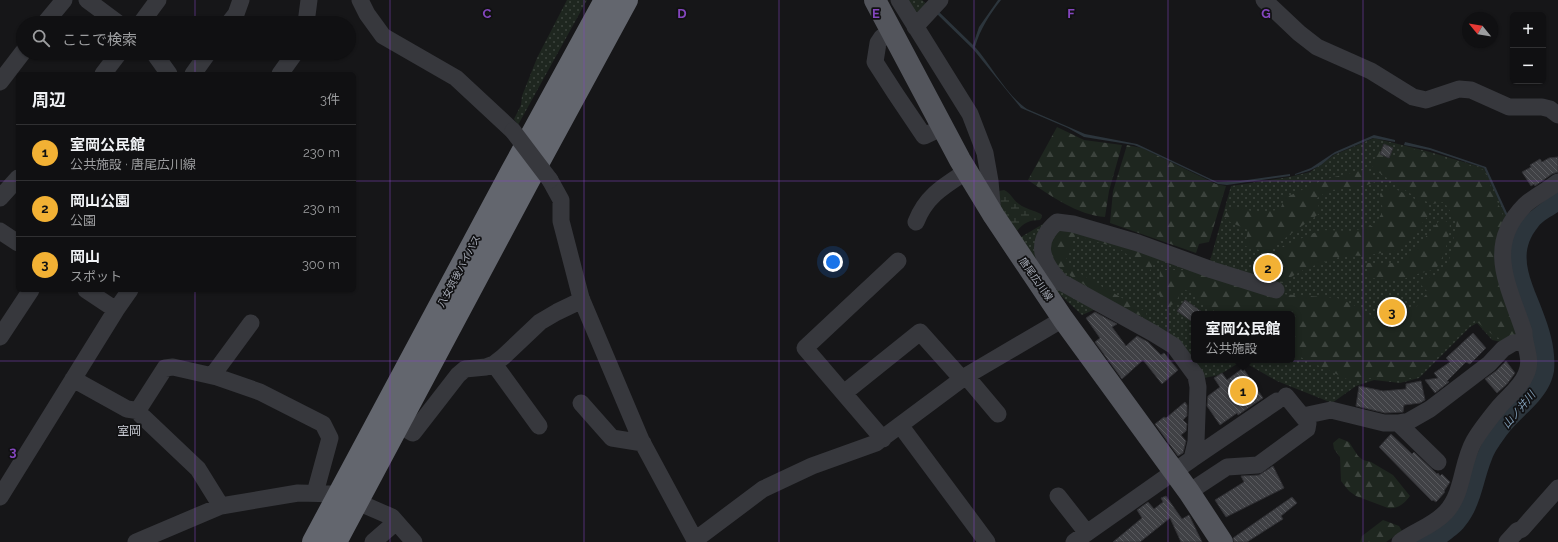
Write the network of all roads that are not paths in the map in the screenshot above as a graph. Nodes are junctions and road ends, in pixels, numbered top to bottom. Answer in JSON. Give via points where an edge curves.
{"nodes":[{"id":1,"x":64,"y":0,"type":"edge"},
{"id":2,"x":87,"y":0,"type":"edge"},
{"id":3,"x":158,"y":0,"type":"edge"},
{"id":4,"x":240,"y":0,"type":"edge"},
{"id":5,"x":309,"y":0,"type":"edge"},
{"id":6,"x":360,"y":0,"type":"edge"},
{"id":7,"x":605,"y":0,"type":"edge"},
{"id":8,"x":627,"y":0,"type":"edge"},
{"id":9,"x":875,"y":0,"type":"edge"},
{"id":10,"x":899,"y":0,"type":"edge"},
{"id":11,"x":940,"y":0,"type":"edge"},
{"id":12,"x":1264,"y":0,"type":"edge"},
{"id":13,"x":51,"y":16,"type":"edge"},
{"id":14,"x":109,"y":16,"type":"edge"},
{"id":15,"x":146,"y":16,"type":"edge"},
{"id":16,"x":234,"y":16,"type":"edge"},
{"id":17,"x":307,"y":16,"type":"edge"},
{"id":18,"x":915,"y":27,"type":"junction"},
{"id":19,"x":882,"y":36,"type":"dead end"},
{"id":20,"x":17,"y":60,"type":"edge"},
{"id":21,"x":114,"y":60,"type":"edge"},
{"id":22,"x":159,"y":60,"type":"edge"},
{"id":23,"x":203,"y":60,"type":"edge"},
{"id":24,"x":290,"y":60,"type":"edge"},
{"id":25,"x":105,"y":72,"type":"edge"},
{"id":26,"x":168,"y":72,"type":"edge"},
{"id":27,"x":195,"y":72,"type":"edge"},
{"id":28,"x":281,"y":72,"type":"edge"},
{"id":29,"x":0,"y":82,"type":"edge"},
{"id":30,"x":1558,"y":114,"type":"edge"},
{"id":31,"x":943,"y":127,"type":"junction"},
{"id":32,"x":967,"y":171,"type":"junction"},
{"id":33,"x":16,"y":180,"type":"edge"},
{"id":34,"x":1558,"y":182,"type":"edge"},
{"id":35,"x":0,"y":198,"type":"edge"},
{"id":36,"x":994,"y":216,"type":"junction"},
{"id":37,"x":916,"y":222,"type":"dead end"},
{"id":38,"x":0,"y":231,"type":"edge"},
{"id":39,"x":16,"y":243,"type":"edge"},
{"id":40,"x":898,"y":262,"type":"dead end"},
{"id":41,"x":1276,"y":290,"type":"dead end"},
{"id":42,"x":29,"y":292,"type":"edge"},
{"id":43,"x":89,"y":292,"type":"edge"},
{"id":44,"x":129,"y":292,"type":"edge"},
{"id":45,"x":582,"y":300,"type":"junction"},
{"id":46,"x":116,"y":310,"type":"junction"},
{"id":47,"x":1063,"y":319,"type":"junction"},
{"id":48,"x":251,"y":323,"type":"dead end"},
{"id":49,"x":2,"y":328,"type":"edge"},
{"id":50,"x":1524,"y":341,"type":"junction"},
{"id":51,"x":494,"y":364,"type":"junction"},
{"id":52,"x":212,"y":376,"type":"junction"},
{"id":53,"x":964,"y":378,"type":"junction"},
{"id":54,"x":73,"y":379,"type":"junction"},
{"id":55,"x":844,"y":393,"type":"junction"},
{"id":56,"x":581,"y":403,"type":"dead end"},
{"id":57,"x":140,"y":409,"type":"junction"},
{"id":58,"x":998,"y":414,"type":"dead end"},
{"id":59,"x":1303,"y":416,"type":"junction"},
{"id":60,"x":1398,"y":423,"type":"junction"},
{"id":61,"x":900,"y":425,"type":"junction"},
{"id":62,"x":539,"y":426,"type":"dead end"},
{"id":63,"x":406,"y":430,"type":"dead end"},
{"id":64,"x":883,"y":439,"type":"junction"},
{"id":65,"x":643,"y":443,"type":"junction"},
{"id":66,"x":1438,"y":462,"type":"dead end"},
{"id":67,"x":1183,"y":466,"type":"junction"},
{"id":68,"x":1558,"y":488,"type":"edge"},
{"id":69,"x":1189,"y":492,"type":"junction"},
{"id":70,"x":315,"y":493,"type":"junction"},
{"id":71,"x":1058,"y":496,"type":"dead end"},
{"id":72,"x":0,"y":497,"type":"edge"},
{"id":73,"x":349,"y":498,"type":"junction"},
{"id":74,"x":221,"y":506,"type":"junction"},
{"id":75,"x":396,"y":522,"type":"junction"},
{"id":76,"x":1080,"y":538,"type":"edge"},
{"id":77,"x":695,"y":541,"type":"edge"},
{"id":78,"x":136,"y":542,"type":"edge"},
{"id":79,"x":313,"y":542,"type":"edge"},
{"id":80,"x":336,"y":542,"type":"edge"},
{"id":81,"x":373,"y":542,"type":"edge"},
{"id":82,"x":414,"y":542,"type":"edge"},
{"id":83,"x":987,"y":542,"type":"edge"},
{"id":84,"x":1222,"y":542,"type":"edge"},
{"id":85,"x":1400,"y":542,"type":"edge"},
{"id":86,"x":1507,"y":542,"type":"edge"}],
"edges":[{"from":1,"to":13,"type":"street"},
{"from":2,"to":14,"type":"street"},
{"from":3,"to":15,"type":"street"},
{"from":4,"to":16,"type":"street"},
{"from":5,"to":17,"type":"street"},
{"from":6,"to":45,"type":"street","bridge":true,"via":[[383,36],[456,78],[513,131],[550,180],[561,200],[561,221]]},
{"from":7,"to":73,"type":"highway","name":"八女筑後バイパス","via":[[511,172]]},
{"from":8,"to":73,"type":"highway","name":"八女筑後バイパス"},
{"from":9,"to":31,"type":"main road","name":"唐尾広川線"},
{"from":10,"to":18,"type":"street"},
{"from":11,"to":18,"type":"street"},
{"from":12,"to":30,"type":"street","via":[[1317,47],[1371,72],[1413,97],[1426,100],[1459,89],[1471,90],[1510,107],[1550,108]]},
{"from":18,"to":36,"type":"street","via":[[970,114],[985,153]]},
{"from":19,"to":31,"type":"street","via":[[878,43],[875,62],[895,93],[924,136]]},
{"from":20,"to":29,"type":"street"},
{"from":21,"to":25,"type":"street"},
{"from":22,"to":26,"type":"street"},
{"from":23,"to":27,"type":"street"},
{"from":24,"to":28,"type":"street"},
{"from":31,"to":32,"type":"main road","name":"唐尾広川線"},
{"from":32,"to":36,"type":"main road","name":"唐尾広川線"},
{"from":32,"to":37,"type":"street","via":[[930,198],[921,208]]},
{"from":33,"to":35,"type":"street"},
{"from":34,"to":50,"type":"street","via":[[1526,204],[1508,228],[1504,242],[1502,263],[1524,332]]},
{"from":36,"to":47,"type":"main road","name":"唐尾広川線"},
{"from":38,"to":39,"type":"street"},
{"from":40,"to":55,"type":"street","via":[[805,348]]},
{"from":41,"to":67,"type":"street","via":[[1138,243],[1073,224],[1057,222],[1048,230],[1042,249],[1051,272],[1061,282],[1174,346],[1196,376],[1196,442]]},
{"from":42,"to":49,"type":"street"},
{"from":43,"to":46,"type":"street"},
{"from":44,"to":46,"type":"street"},
{"from":45,"to":51,"type":"street","via":[[540,322]]},
{"from":45,"to":65,"type":"street"},
{"from":46,"to":54,"type":"street"},
{"from":47,"to":53,"type":"street"},
{"from":47,"to":67,"type":"main road","name":"唐尾広川線"},
{"from":48,"to":52,"type":"street"},
{"from":50,"to":60,"type":"street","via":[[1503,349],[1489,364],[1430,409]]},
{"from":50,"to":85,"type":"street","via":[[1529,351],[1526,375],[1520,385],[1499,406],[1472,444],[1460,488],[1447,511],[1437,520]]},
{"from":51,"to":62,"type":"street"},
{"from":51,"to":63,"type":"street","via":[[465,369],[413,433]]},
{"from":52,"to":57,"type":"street","via":[[173,367],[165,368]]},
{"from":52,"to":70,"type":"street","via":[[260,392],[323,424],[330,438]]},
{"from":53,"to":55,"type":"street","via":[[920,332]]},
{"from":53,"to":58,"type":"street"},
{"from":53,"to":61,"type":"street"},
{"from":54,"to":57,"type":"street","via":[[127,409]]},
{"from":54,"to":72,"type":"street"},
{"from":55,"to":64,"type":"street"},
{"from":56,"to":65,"type":"street","via":[[612,438]]},
{"from":57,"to":74,"type":"street","via":[[140,414],[198,469]]},
{"from":59,"to":60,"type":"street","via":[[1331,410],[1384,423]]},
{"from":59,"to":67,"type":"street","via":[[1282,399]]},
{"from":59,"to":69,"type":"street","via":[[1308,423],[1307,429],[1258,465],[1227,467]]},
{"from":60,"to":66,"type":"street"},
{"from":61,"to":64,"type":"street"},
{"from":61,"to":83,"type":"street"},
{"from":64,"to":77,"type":"street","via":[[812,466],[763,489]]},
{"from":65,"to":77,"type":"street"},
{"from":67,"to":69,"type":"main road","name":"唐尾広川線"},
{"from":67,"to":76,"type":"street"},
{"from":68,"to":86,"type":"street"},
{"from":69,"to":84,"type":"main road","name":"唐尾広川線"},
{"from":70,"to":73,"type":"street"},
{"from":70,"to":74,"type":"street","via":[[298,493]]},
{"from":71,"to":76,"type":"street"},
{"from":73,"to":75,"type":"street","via":[[392,517]]},
{"from":73,"to":79,"type":"highway","name":"八女筑後バイパス"},
{"from":73,"to":80,"type":"highway","name":"八女筑後バイパス"},
{"from":74,"to":78,"type":"street"},
{"from":75,"to":81,"type":"street"},
{"from":75,"to":82,"type":"street"}]}
